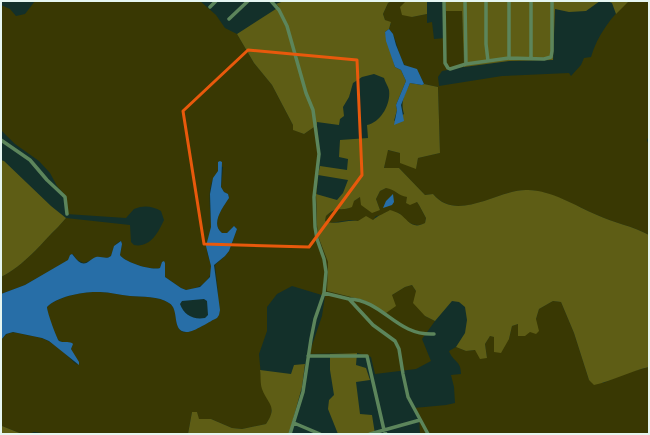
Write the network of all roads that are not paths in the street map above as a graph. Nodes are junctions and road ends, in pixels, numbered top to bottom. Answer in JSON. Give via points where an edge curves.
{"nodes":[{"id":1,"x":216,"y":1,"type":"edge"},
{"id":2,"x":248,"y":1,"type":"edge"},
{"id":3,"x":271,"y":1,"type":"edge"},
{"id":4,"x":444,"y":1,"type":"edge"},
{"id":5,"x":466,"y":1,"type":"edge"},
{"id":6,"x":486,"y":1,"type":"edge"},
{"id":7,"x":509,"y":1,"type":"edge"},
{"id":8,"x":531,"y":1,"type":"edge"},
{"id":9,"x":552,"y":1,"type":"edge"},
{"id":10,"x":210,"y":7,"type":"dead end"},
{"id":11,"x":229,"y":19,"type":"dead end"},
{"id":12,"x":509,"y":58,"type":"junction"},
{"id":13,"x":531,"y":58,"type":"junction"},
{"id":14,"x":488,"y":61,"type":"junction"},
{"id":15,"x":466,"y":64,"type":"junction"},
{"id":16,"x":1,"y":140,"type":"edge"},
{"id":17,"x":67,"y":214,"type":"dead end"},
{"id":18,"x":324,"y":293,"type":"junction"},
{"id":19,"x":349,"y":298,"type":"junction"},
{"id":20,"x":434,"y":334,"type":"dead end"},
{"id":21,"x":308,"y":356,"type":"junction"},
{"id":22,"x":420,"y":420,"type":"junction"},
{"id":23,"x":294,"y":423,"type":"junction"},
{"id":24,"x":385,"y":432,"type":"edge"},
{"id":25,"x":290,"y":434,"type":"edge"},
{"id":26,"x":320,"y":434,"type":"edge"},
{"id":27,"x":370,"y":434,"type":"edge"},
{"id":28,"x":428,"y":434,"type":"edge"}],
"edges":[{"from":1,"to":10,"type":"street"},
{"from":2,"to":11,"type":"street"},
{"from":3,"to":18,"type":"street","via":[[286,26],[314,121],[319,154],[314,193],[315,226],[325,264]]},
{"from":4,"to":15,"type":"street","via":[[445,63],[450,69]]},
{"from":5,"to":15,"type":"street"},
{"from":6,"to":14,"type":"street"},
{"from":7,"to":12,"type":"street"},
{"from":8,"to":13,"type":"street"},
{"from":9,"to":13,"type":"street","via":[[552,56]]},
{"from":12,"to":13,"type":"street"},
{"from":12,"to":14,"type":"street"},
{"from":14,"to":15,"type":"street"},
{"from":16,"to":17,"type":"street","via":[[30,160],[62,193]]},
{"from":18,"to":19,"type":"street"},
{"from":18,"to":21,"type":"street"},
{"from":19,"to":20,"type":"street","via":[[370,304],[413,332]]},
{"from":19,"to":22,"type":"street","via":[[373,325],[396,343],[407,394]]},
{"from":21,"to":23,"type":"street","via":[[303,392]]},
{"from":21,"to":24,"type":"street","via":[[366,356]]},
{"from":22,"to":24,"type":"street"},
{"from":22,"to":28,"type":"street"},
{"from":23,"to":25,"type":"street"},
{"from":23,"to":26,"type":"street"},
{"from":24,"to":27,"type":"street"}]}
